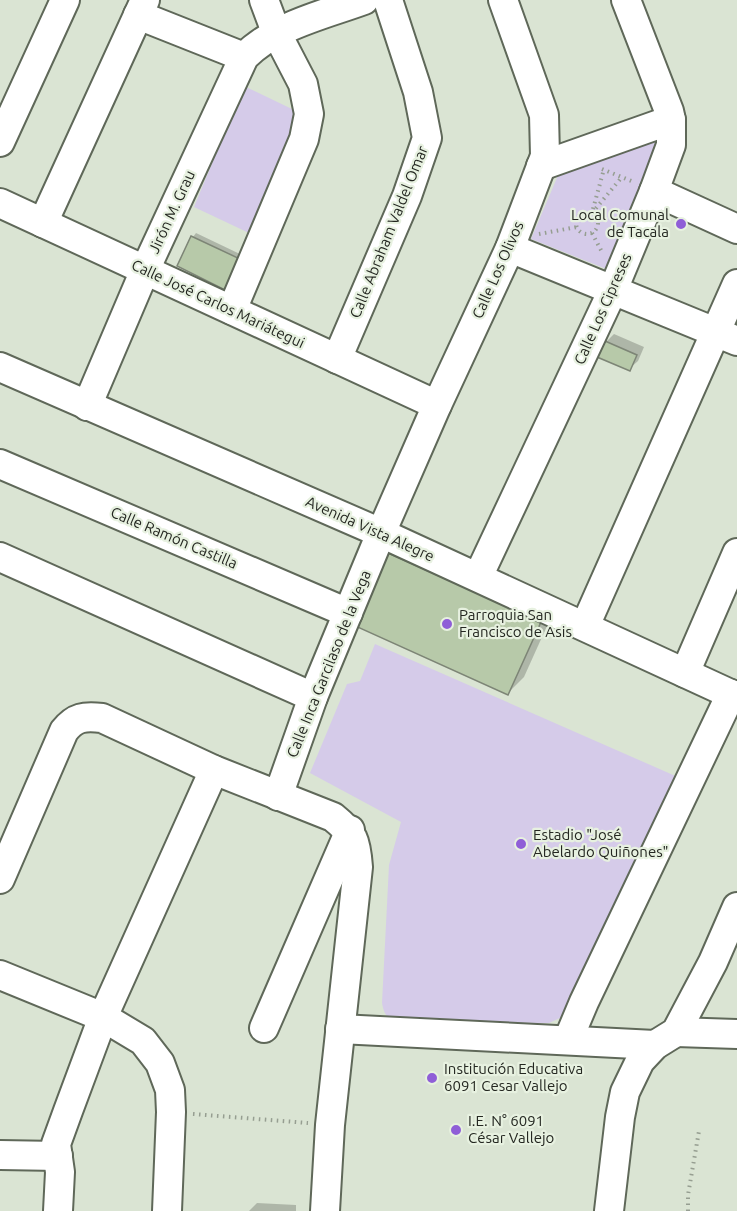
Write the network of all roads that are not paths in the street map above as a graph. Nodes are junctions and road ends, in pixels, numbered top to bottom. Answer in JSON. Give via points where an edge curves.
{"nodes":[{"id":1,"x":65,"y":0,"type":"edge"},
{"id":2,"x":264,"y":0,"type":"edge"},
{"id":3,"x":364,"y":0,"type":"edge"},
{"id":4,"x":388,"y":0,"type":"edge"},
{"id":5,"x":503,"y":0,"type":"edge"},
{"id":6,"x":626,"y":0,"type":"edge"},
{"id":7,"x":142,"y":7,"type":"edge"},
{"id":8,"x":276,"y":32,"type":"junction"},
{"id":9,"x":244,"y":57,"type":"junction"},
{"id":10,"x":671,"y":120,"type":"junction"},
{"id":11,"x":0,"y":142,"type":"edge"},
{"id":12,"x":541,"y":166,"type":"junction"},
{"id":13,"x":654,"y":191,"type":"junction"},
{"id":14,"x":0,"y":203,"type":"edge"},
{"id":15,"x":43,"y":223,"type":"junction"},
{"id":16,"x":737,"y":229,"type":"edge"},
{"id":17,"x":510,"y":248,"type":"junction"},
{"id":18,"x":145,"y":270,"type":"junction"},
{"id":19,"x":737,"y":284,"type":"edge"},
{"id":20,"x":613,"y":290,"type":"junction"},
{"id":21,"x":232,"y":310,"type":"junction"},
{"id":22,"x":726,"y":337,"type":"edge"},
{"id":23,"x":337,"y":359,"type":"junction"},
{"id":24,"x":0,"y":367,"type":"edge"},
{"id":25,"x":437,"y":405,"type":"junction"},
{"id":26,"x":87,"y":406,"type":"junction"},
{"id":27,"x":0,"y":464,"type":"edge"},
{"id":28,"x":381,"y":533,"type":"junction"},
{"id":29,"x":737,"y":554,"type":"edge"},
{"id":30,"x":0,"y":557,"type":"edge"},
{"id":31,"x":478,"y":577,"type":"junction"},
{"id":32,"x":348,"y":613,"type":"junction"},
{"id":33,"x":585,"y":626,"type":"junction"},
{"id":34,"x":685,"y":673,"type":"junction"},
{"id":35,"x":734,"y":695,"type":"edge"},
{"id":36,"x":314,"y":697,"type":"junction"},
{"id":37,"x":214,"y":770,"type":"junction"},
{"id":38,"x":278,"y":795,"type":"junction"},
{"id":39,"x":10,"y":828,"type":"edge"},
{"id":40,"x":350,"y":830,"type":"junction"},
{"id":41,"x":0,"y":879,"type":"edge"},
{"id":42,"x":737,"y":907,"type":"edge"},
{"id":43,"x":0,"y":975,"type":"edge"},
{"id":44,"x":103,"y":1017,"type":"junction"},
{"id":45,"x":264,"y":1028,"type":"dead end"},
{"id":46,"x":340,"y":1029,"type":"junction"},
{"id":47,"x":737,"y":1034,"type":"edge"},
{"id":48,"x":666,"y":1039,"type":"junction"},
{"id":49,"x":568,"y":1040,"type":"junction"},
{"id":50,"x":0,"y":1155,"type":"edge"},
{"id":51,"x":58,"y":1156,"type":"junction"},
{"id":52,"x":58,"y":1211,"type":"edge"},
{"id":53,"x":166,"y":1211,"type":"edge"},
{"id":54,"x":326,"y":1211,"type":"edge"},
{"id":55,"x":609,"y":1211,"type":"edge"}],
"edges":[{"from":1,"to":11,"type":"street"},
{"from":2,"to":8,"type":"street"},
{"from":3,"to":8,"type":"street","name":"Jirón M. Grau"},
{"from":4,"to":23,"type":"street","name":"Calle Abraham Valdel Omar","via":[[418,92],[427,138],[407,196]]},
{"from":5,"to":12,"type":"street","name":"Calle Los Olivos","via":[[544,115],[545,156]]},
{"from":6,"to":10,"type":"street","name":"Calle Los Cipreses"},
{"from":7,"to":9,"type":"street"},
{"from":7,"to":15,"type":"street"},
{"from":8,"to":9,"type":"street","name":"Jirón M. Grau"},
{"from":8,"to":21,"type":"street","via":[[303,84],[309,114],[304,139]]},
{"from":9,"to":18,"type":"street","name":"Jirón M. Grau"},
{"from":10,"to":12,"type":"street"},
{"from":10,"to":13,"type":"street","name":"Calle Los Cipreses","via":[[670,145]]},
{"from":12,"to":17,"type":"street","name":"Calle Los Olivos"},
{"from":13,"to":16,"type":"street"},
{"from":13,"to":20,"type":"street","name":"Calle Los Cipreses"},
{"from":14,"to":15,"type":"street","name":"Calle José Carlos Mariátegui"},
{"from":15,"to":18,"type":"street","name":"Calle José Carlos Mariátegui"},
{"from":17,"to":20,"type":"street"},
{"from":17,"to":25,"type":"street","name":"Calle Los Olivos"},
{"from":18,"to":21,"type":"street","name":"Calle José Carlos Mariátegui"},
{"from":18,"to":26,"type":"street","name":"Jirón M. Grau"},
{"from":19,"to":22,"type":"street"},
{"from":20,"to":22,"type":"street"},
{"from":20,"to":31,"type":"street","name":"Calle Los Cipreses"},
{"from":21,"to":23,"type":"street","name":"Calle José Carlos Mariátegui"},
{"from":22,"to":33,"type":"street"},
{"from":23,"to":25,"type":"street","name":"Calle José Carlos Mariátegui"},
{"from":24,"to":26,"type":"street","name":"Avenida Vista Alegre"},
{"from":25,"to":28,"type":"street","name":"Calle Los Olivos"},
{"from":26,"to":28,"type":"street","name":"Avenida Vista Alegre"},
{"from":27,"to":32,"type":"street","name":"Calle Ramón Castilla"},
{"from":28,"to":31,"type":"street","name":"Avenida Vista Alegre"},
{"from":28,"to":32,"type":"street","name":"Calle Inca Garcilaso de la Vega"},
{"from":29,"to":34,"type":"street"},
{"from":30,"to":36,"type":"street"},
{"from":31,"to":33,"type":"street","name":"Avenida Vista Alegre"},
{"from":32,"to":36,"type":"street","name":"Calle Inca Garcilaso de la Vega"},
{"from":33,"to":34,"type":"street","name":"Avenida Vista Alegre"},
{"from":34,"to":35,"type":"street","name":"Avenida Vista Alegre"},
{"from":35,"to":49,"type":"street"},
{"from":36,"to":38,"type":"street","name":"Calle Inca Garcilaso de la Vega"},
{"from":37,"to":38,"type":"street"},
{"from":37,"to":39,"type":"street","via":[[102,718],[85,717],[73,721],[64,731]]},
{"from":37,"to":44,"type":"street"},
{"from":38,"to":40,"type":"street","via":[[333,817]]},
{"from":39,"to":41,"type":"street"},
{"from":40,"to":45,"type":"street"},
{"from":40,"to":46,"type":"street","via":[[358,867]]},
{"from":42,"to":48,"type":"street","via":[[713,962]]},
{"from":43,"to":44,"type":"street"},
{"from":44,"to":51,"type":"street","via":[[56,1144]]},
{"from":44,"to":53,"type":"street","via":[[143,1041],[160,1063],[170,1090]]},
{"from":46,"to":49,"type":"street"},
{"from":46,"to":54,"type":"street"},
{"from":47,"to":48,"type":"street"},
{"from":48,"to":49,"type":"street"},
{"from":48,"to":55,"type":"street","via":[[640,1061],[625,1092]]},
{"from":50,"to":51,"type":"street"},
{"from":51,"to":52,"type":"street"}]}
